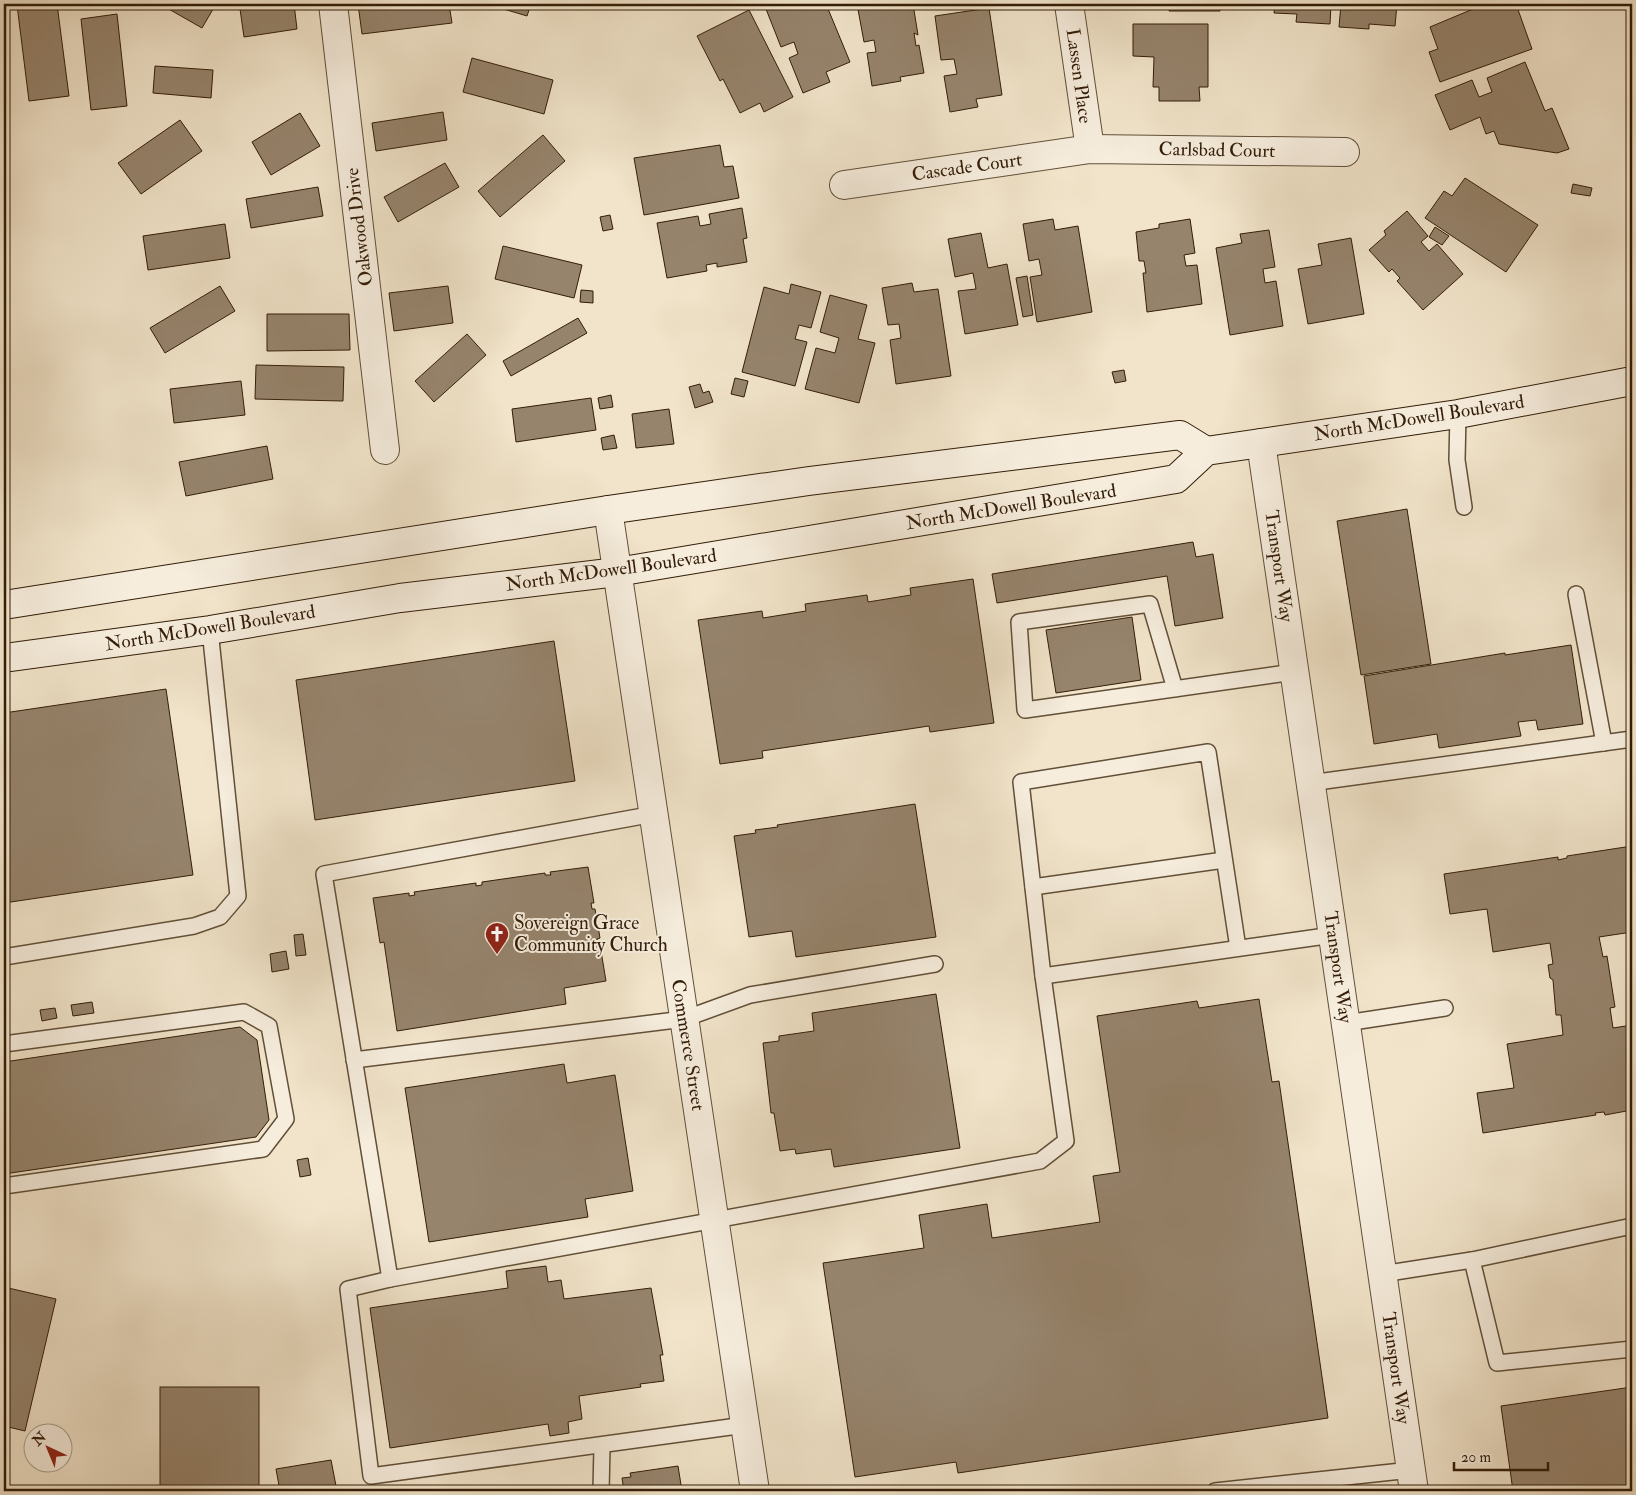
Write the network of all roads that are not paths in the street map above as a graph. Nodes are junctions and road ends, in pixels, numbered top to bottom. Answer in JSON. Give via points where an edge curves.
{"nodes":[{"id":1,"x":333,"y":4,"type":"edge"},
{"id":2,"x":1068,"y":4,"type":"edge"},
{"id":3,"x":1090,"y":149,"type":"junction"},
{"id":4,"x":1345,"y":152,"type":"dead end"},
{"id":5,"x":844,"y":185,"type":"dead end"},
{"id":6,"x":1632,"y":381,"type":"edge"},
{"id":7,"x":1458,"y":414,"type":"junction"},
{"id":8,"x":1261,"y":443,"type":"junction"},
{"id":9,"x":385,"y":450,"type":"dead end"},
{"id":10,"x":1206,"y":451,"type":"junction"},
{"id":11,"x":1464,"y":507,"type":"dead end"},
{"id":12,"x":608,"y":510,"type":"junction"},
{"id":13,"x":617,"y":572,"type":"junction"},
{"id":14,"x":1576,"y":594,"type":"dead end"},
{"id":15,"x":4,"y":605,"type":"edge"},
{"id":16,"x":210,"y":630,"type":"junction"},
{"id":17,"x":4,"y":658,"type":"edge"},
{"id":18,"x":1294,"y":672,"type":"junction"},
{"id":19,"x":1175,"y":688,"type":"junction"},
{"id":20,"x":1632,"y":739,"type":"edge"},
{"id":21,"x":1604,"y":743,"type":"junction"},
{"id":22,"x":1310,"y":783,"type":"junction"},
{"id":23,"x":654,"y":814,"type":"junction"},
{"id":24,"x":1224,"y":860,"type":"junction"},
{"id":25,"x":1033,"y":886,"type":"junction"},
{"id":26,"x":1333,"y":935,"type":"junction"},
{"id":27,"x":1238,"y":948,"type":"junction"},
{"id":28,"x":4,"y":957,"type":"edge"},
{"id":29,"x":935,"y":964,"type":"dead end"},
{"id":30,"x":1043,"y":976,"type":"junction"},
{"id":31,"x":1445,"y":1008,"type":"dead end"},
{"id":32,"x":684,"y":1019,"type":"junction"},
{"id":33,"x":1346,"y":1023,"type":"junction"},
{"id":34,"x":4,"y":1044,"type":"edge"},
{"id":35,"x":354,"y":1060,"type":"junction"},
{"id":36,"x":4,"y":1186,"type":"edge"},
{"id":37,"x":714,"y":1221,"type":"junction"},
{"id":38,"x":1632,"y":1226,"type":"edge"},
{"id":39,"x":1472,"y":1260,"type":"junction"},
{"id":40,"x":1382,"y":1274,"type":"junction"},
{"id":41,"x":390,"y":1279,"type":"junction"},
{"id":42,"x":1632,"y":1349,"type":"edge"},
{"id":43,"x":745,"y":1425,"type":"junction"},
{"id":44,"x":602,"y":1446,"type":"junction"},
{"id":45,"x":1412,"y":1481,"type":"edge"},
{"id":46,"x":601,"y":1491,"type":"edge"},
{"id":47,"x":754,"y":1491,"type":"edge"},
{"id":48,"x":1215,"y":1491,"type":"edge"}],
"edges":[{"from":1,"to":9,"type":"street","name":"Oakwood Drive"},
{"from":2,"to":3,"type":"street","name":"Lassen Place"},
{"from":3,"to":4,"type":"street","name":"Carlsbad Court"},
{"from":3,"to":5,"type":"street","name":"Cascade Court"},
{"from":6,"to":7,"type":"street","name":"North McDowell Boulevard"},
{"from":7,"to":8,"type":"street","name":"North McDowell Boulevard"},
{"from":7,"to":11,"type":"lane","via":[[1457,460]]},
{"from":8,"to":10,"type":"street","name":"North McDowell Boulevard"},
{"from":8,"to":18,"type":"street","name":"Transport Way"},
{"from":10,"to":12,"type":"street","via":[[1180,435],[809,481]]},
{"from":10,"to":13,"type":"street","name":"North McDowell Boulevard","via":[[1176,479]]},
{"from":12,"to":13,"type":"street","name":"Commerce Street"},
{"from":12,"to":15,"type":"street"},
{"from":13,"to":16,"type":"street","name":"North McDowell Boulevard","via":[[400,598]]},
{"from":13,"to":23,"type":"street","name":"Commerce Street"},
{"from":14,"to":21,"type":"lane"},
{"from":16,"to":17,"type":"street","name":"North McDowell Boulevard"},
{"from":16,"to":28,"type":"lane","via":[[238,896],[220,917],[194,926]]},
{"from":18,"to":19,"type":"lane"},
{"from":18,"to":22,"type":"street","name":"Transport Way"},
{"from":19,"to":19,"type":"lane","via":[[1025,710],[1019,622],[1150,604]]},
{"from":20,"to":21,"type":"lane"},
{"from":21,"to":22,"type":"lane"},
{"from":22,"to":26,"type":"street","name":"Transport Way"},
{"from":23,"to":32,"type":"street","name":"Commerce Street"},
{"from":23,"to":35,"type":"lane","via":[[324,874]]},
{"from":24,"to":25,"type":"lane"},
{"from":24,"to":25,"type":"lane","via":[[1208,752],[1021,782]]},
{"from":24,"to":27,"type":"lane"},
{"from":25,"to":30,"type":"lane"},
{"from":26,"to":27,"type":"lane"},
{"from":26,"to":33,"type":"street","name":"Transport Way"},
{"from":27,"to":30,"type":"lane"},
{"from":29,"to":32,"type":"lane","via":[[750,995]]},
{"from":30,"to":37,"type":"lane","via":[[1066,1141],[1040,1162]]},
{"from":31,"to":33,"type":"lane"},
{"from":32,"to":35,"type":"lane"},
{"from":32,"to":37,"type":"street","name":"Commerce Street"},
{"from":33,"to":40,"type":"street","name":"Transport Way"},
{"from":34,"to":36,"type":"lane","via":[[244,1012],[269,1026],[286,1119],[263,1149]]},
{"from":35,"to":41,"type":"lane"},
{"from":37,"to":41,"type":"lane"},
{"from":37,"to":43,"type":"street","name":"Commerce Street"},
{"from":38,"to":39,"type":"lane"},
{"from":39,"to":40,"type":"lane"},
{"from":39,"to":42,"type":"lane","via":[[1497,1363]]},
{"from":40,"to":45,"type":"street","name":"Transport Way"},
{"from":41,"to":44,"type":"lane","via":[[348,1289],[371,1476]]},
{"from":43,"to":44,"type":"lane"},
{"from":43,"to":47,"type":"street","name":"Commerce Street"},
{"from":44,"to":46,"type":"lane"},
{"from":45,"to":48,"type":"lane"}]}
